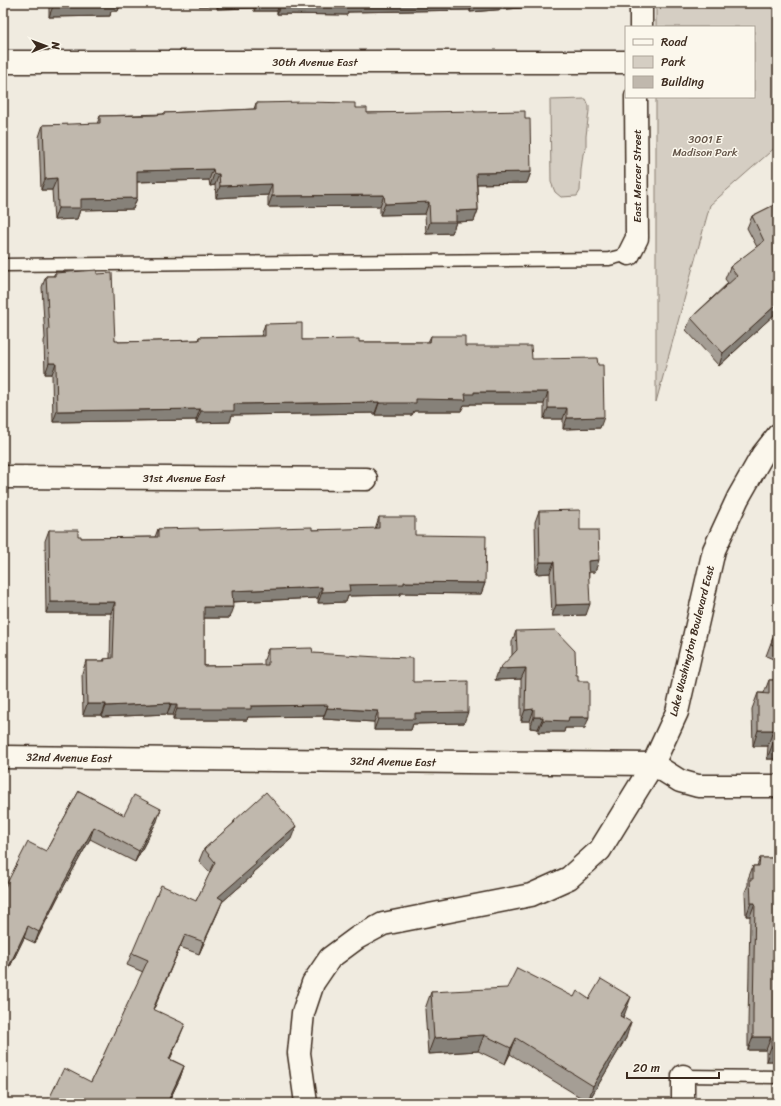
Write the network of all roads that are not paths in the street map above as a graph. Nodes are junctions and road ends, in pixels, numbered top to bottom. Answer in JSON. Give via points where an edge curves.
{"nodes":[{"id":1,"x":641,"y":3,"type":"edge"},
{"id":2,"x":641,"y":26,"type":"edge"},
{"id":3,"x":3,"y":62,"type":"edge"},
{"id":4,"x":625,"y":62,"type":"edge"},
{"id":5,"x":636,"y":98,"type":"edge"},
{"id":6,"x":629,"y":254,"type":"joint"},
{"id":7,"x":3,"y":265,"type":"edge"},
{"id":8,"x":778,"y":435,"type":"edge"},
{"id":9,"x":3,"y":477,"type":"edge"},
{"id":10,"x":366,"y":478,"type":"dead end"},
{"id":11,"x":3,"y":757,"type":"edge"},
{"id":12,"x":653,"y":764,"type":"junction"},
{"id":13,"x":778,"y":786,"type":"edge"},
{"id":14,"x":683,"y":1076,"type":"joint"},
{"id":15,"x":778,"y":1077,"type":"edge"},
{"id":16,"x":306,"y":1103,"type":"edge"},
{"id":17,"x":683,"y":1103,"type":"edge"}],
"edges":[{"from":1,"to":2,"type":"street"},
{"from":3,"to":4,"type":"street","name":"30th Avenue East"},
{"from":5,"to":6,"type":"street","name":"East Mercer Street","via":[[637,238]]},
{"from":6,"to":7,"type":"lane","via":[[609,259]]},
{"from":8,"to":12,"type":"street","name":"Lake Washington Boulevard East","via":[[763,454],[744,488],[714,550],[677,712]]},
{"from":9,"to":10,"type":"street","name":"31st Avenue East"},
{"from":11,"to":12,"type":"street","name":"32nd Avenue East"},
{"from":12,"to":13,"type":"street","via":[[680,781],[698,786]]},
{"from":12,"to":16,"type":"street","name":"Lake Washington Boulevard East","via":[[600,850],[569,878],[531,895],[383,924],[357,938],[330,958],[313,983],[303,1013],[299,1053]]},
{"from":14,"to":15,"type":"lane"},
{"from":14,"to":17,"type":"street"}]}
